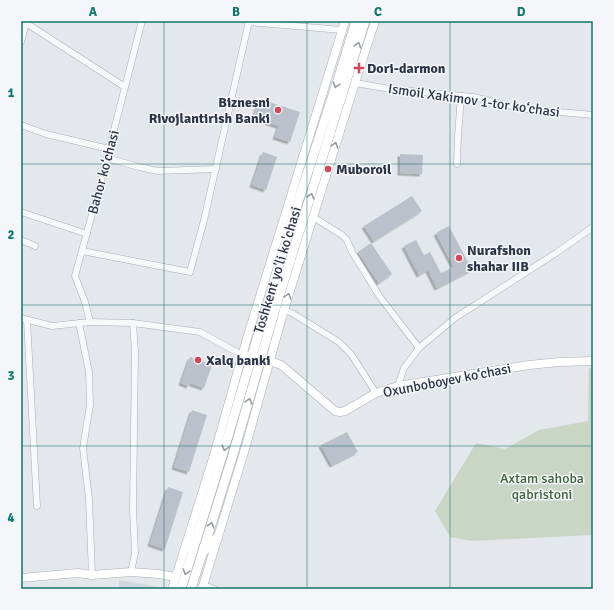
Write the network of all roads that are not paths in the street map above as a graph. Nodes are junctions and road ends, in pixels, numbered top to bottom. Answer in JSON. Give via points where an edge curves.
{"nodes":[{"id":1,"x":142,"y":21,"type":"edge"},
{"id":2,"x":346,"y":21,"type":"edge"},
{"id":3,"x":356,"y":21,"type":"edge"},
{"id":4,"x":365,"y":21,"type":"edge"},
{"id":5,"x":375,"y":21,"type":"edge"},
{"id":6,"x":27,"y":22,"type":"edge"},
{"id":7,"x":248,"y":22,"type":"edge"},
{"id":8,"x":342,"y":30,"type":"junction"},
{"id":9,"x":21,"y":42,"type":"edge"},
{"id":10,"x":355,"y":83,"type":"junction"},
{"id":11,"x":125,"y":87,"type":"junction"},
{"id":12,"x":461,"y":96,"type":"junction"},
{"id":13,"x":593,"y":115,"type":"edge"},
{"id":14,"x":21,"y":125,"type":"edge"},
{"id":15,"x":109,"y":149,"type":"junction"},
{"id":16,"x":107,"y":158,"type":"junction"},
{"id":17,"x":457,"y":164,"type":"dead end"},
{"id":18,"x":216,"y":169,"type":"junction"},
{"id":19,"x":291,"y":210,"type":"junction"},
{"id":20,"x":21,"y":212,"type":"edge"},
{"id":21,"x":313,"y":217,"type":"junction"},
{"id":22,"x":593,"y":227,"type":"edge"},
{"id":23,"x":86,"y":234,"type":"junction"},
{"id":24,"x":21,"y":240,"type":"edge"},
{"id":25,"x":35,"y":246,"type":"dead end"},
{"id":26,"x":82,"y":251,"type":"junction"},
{"id":27,"x":284,"y":310,"type":"junction"},
{"id":28,"x":24,"y":319,"type":"edge"},
{"id":29,"x":90,"y":322,"type":"junction"},
{"id":30,"x":79,"y":323,"type":"junction"},
{"id":31,"x":133,"y":323,"type":"junction"},
{"id":32,"x":419,"y":348,"type":"junction"},
{"id":33,"x":247,"y":356,"type":"junction"},
{"id":34,"x":266,"y":360,"type":"junction"},
{"id":35,"x":593,"y":361,"type":"edge"},
{"id":36,"x":398,"y":386,"type":"junction"},
{"id":37,"x":376,"y":393,"type":"junction"},
{"id":38,"x":37,"y":506,"type":"dead end"},
{"id":39,"x":218,"y":537,"type":"junction"},
{"id":40,"x":197,"y":538,"type":"junction"},
{"id":41,"x":185,"y":549,"type":"junction"},
{"id":42,"x":203,"y":552,"type":"junction"},
{"id":43,"x":130,"y":572,"type":"junction"},
{"id":44,"x":92,"y":575,"type":"junction"},
{"id":45,"x":176,"y":577,"type":"junction"},
{"id":46,"x":21,"y":578,"type":"edge"},
{"id":47,"x":203,"y":587,"type":"edge"},
{"id":48,"x":172,"y":589,"type":"edge"},
{"id":49,"x":181,"y":589,"type":"edge"},
{"id":50,"x":191,"y":589,"type":"edge"},
{"id":51,"x":214,"y":589,"type":"edge"}],
"edges":[{"from":1,"to":11,"type":"street","name":"Bahor ko‘chasi"},
{"from":2,"to":8,"type":"street"},
{"from":3,"to":19,"type":"main road","name":"Toshkent yo'li ko'chasi","one_way":true},
{"from":34,"to":4,"type":"main road","name":"Toshkent yo'li ko'chasi","one_way":true,"via":[[276,306]]},
{"from":5,"to":10,"type":"street"},
{"from":6,"to":9,"type":"street"},
{"from":6,"to":11,"type":"street"},
{"from":7,"to":8,"type":"street"},
{"from":7,"to":18,"type":"street"},
{"from":8,"to":19,"type":"street"},
{"from":10,"to":12,"type":"street","name":"Ismoil Xakimov 1-tor ko‘chasi"},
{"from":21,"to":10,"type":"street","one_way":true},
{"from":11,"to":15,"type":"street","name":"Bahor ko‘chasi"},
{"from":12,"to":13,"type":"street","name":"Ismoil Xakimov 1-tor ko‘chasi","via":[[525,109]]},
{"from":12,"to":17,"type":"street"},
{"from":14,"to":15,"type":"street","via":[[46,134]]},
{"from":15,"to":16,"type":"street","name":"Bahor ko‘chasi"},
{"from":16,"to":18,"type":"street","via":[[158,171]]},
{"from":16,"to":23,"type":"street","name":"Bahor ko‘chasi"},
{"from":18,"to":26,"type":"street","via":[[190,272]]},
{"from":19,"to":33,"type":"main road","name":"Toshkent yo'li ko'chasi"},
{"from":20,"to":23,"type":"street"},
{"from":27,"to":21,"type":"street","one_way":true},
{"from":21,"to":32,"type":"street","via":[[347,240],[380,297]]},
{"from":22,"to":32,"type":"street","via":[[455,318]]},
{"from":23,"to":26,"type":"street","name":"Bahor ko‘chasi"},
{"from":24,"to":25,"type":"street"},
{"from":26,"to":29,"type":"street","name":"Bahor ko‘chasi","via":[[75,276]]},
{"from":27,"to":34,"type":"street"},
{"from":27,"to":37,"type":"street","via":[[339,342],[351,354]]},
{"from":28,"to":30,"type":"street","via":[[52,326]]},
{"from":28,"to":38,"type":"street"},
{"from":29,"to":30,"type":"street"},
{"from":29,"to":31,"type":"street"},
{"from":30,"to":44,"type":"street","via":[[89,372],[90,406],[82,448],[89,499]]},
{"from":31,"to":33,"type":"street","via":[[200,332]]},
{"from":31,"to":43,"type":"street","via":[[135,553]]},
{"from":32,"to":36,"type":"street","via":[[404,368]]},
{"from":33,"to":34,"type":"main road","name":"Oxunboboyev ko‘chasi"},
{"from":33,"to":40,"type":"main road","name":"Toshkent yo'li ko'chasi","one_way":true,"via":[[223,454]]},
{"from":33,"to":41,"type":"street"},
{"from":34,"to":37,"type":"street","name":"Oxunboboyev ko‘chasi","via":[[281,365],[340,412]]},
{"from":34,"to":39,"type":"street"},
{"from":42,"to":34,"type":"main road","name":"Toshkent yo'li ko'chasi","one_way":true},
{"from":35,"to":36,"type":"street","name":"Oxunboboyev ko‘chasi","via":[[529,365]]},
{"from":36,"to":37,"type":"street","name":"Oxunboboyev ko‘chasi"},
{"from":39,"to":42,"type":"main road"},
{"from":39,"to":47,"type":"street"},
{"from":40,"to":41,"type":"main road"},
{"from":40,"to":49,"type":"main road","name":"Toshkent yo'li ko'chasi","one_way":true},
{"from":41,"to":45,"type":"street"},
{"from":42,"to":50,"type":"main road","name":"Toshkent yo'li ko'chasi"},
{"from":43,"to":44,"type":"street"},
{"from":43,"to":45,"type":"street"},
{"from":44,"to":46,"type":"street","via":[[78,573]]},
{"from":45,"to":48,"type":"street"},
{"from":47,"to":51,"type":"street"}]}
